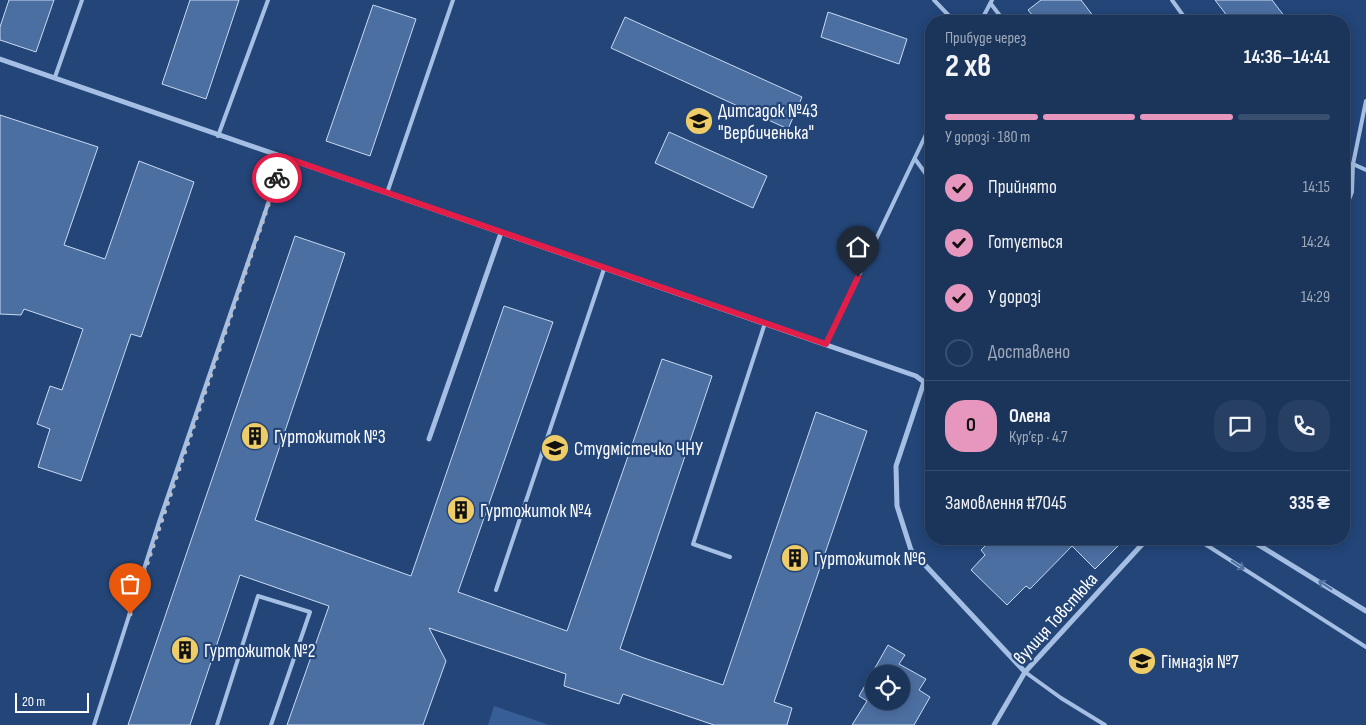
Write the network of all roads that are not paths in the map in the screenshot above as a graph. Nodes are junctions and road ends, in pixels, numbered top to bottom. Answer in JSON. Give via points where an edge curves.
{"nodes":[{"id":1,"x":82,"y":0,"type":"edge"},
{"id":2,"x":268,"y":0,"type":"edge"},
{"id":3,"x":453,"y":0,"type":"edge"},
{"id":4,"x":934,"y":0,"type":"edge"},
{"id":5,"x":1172,"y":0,"type":"edge"},
{"id":6,"x":991,"y":2,"type":"edge"},
{"id":7,"x":948,"y":15,"type":"edge"},
{"id":8,"x":984,"y":15,"type":"edge"},
{"id":9,"x":1000,"y":15,"type":"edge"},
{"id":10,"x":1183,"y":15,"type":"edge"},
{"id":11,"x":0,"y":59,"type":"edge"},
{"id":12,"x":55,"y":77,"type":"junction"},
{"id":13,"x":1366,"y":101,"type":"edge"},
{"id":14,"x":218,"y":136,"type":"junction"},
{"id":15,"x":925,"y":136,"type":"edge"},
{"id":16,"x":284,"y":157,"type":"junction"},
{"id":17,"x":914,"y":159,"type":"junction"},
{"id":18,"x":1353,"y":164,"type":"junction"},
{"id":19,"x":1350,"y":165,"type":"edge"},
{"id":20,"x":1366,"y":170,"type":"edge"},
{"id":21,"x":925,"y":173,"type":"edge"},
{"id":22,"x":386,"y":193,"type":"junction"},
{"id":23,"x":1350,"y":197,"type":"edge"},
{"id":24,"x":501,"y":233,"type":"junction"},
{"id":25,"x":604,"y":269,"type":"junction"},
{"id":26,"x":765,"y":324,"type":"junction"},
{"id":27,"x":826,"y":344,"type":"junction"},
{"id":28,"x":429,"y":439,"type":"dead end"},
{"id":29,"x":1141,"y":545,"type":"edge"},
{"id":30,"x":1206,"y":545,"type":"edge"},
{"id":31,"x":1260,"y":545,"type":"edge"},
{"id":32,"x":730,"y":557,"type":"dead end"},
{"id":33,"x":496,"y":590,"type":"dead end"},
{"id":34,"x":1366,"y":611,"type":"edge"},
{"id":35,"x":1366,"y":648,"type":"edge"},
{"id":36,"x":1025,"y":672,"type":"junction"},
{"id":37,"x":1098,"y":723,"type":"edge"},
{"id":38,"x":94,"y":725,"type":"edge"},
{"id":39,"x":216,"y":725,"type":"edge"},
{"id":40,"x":271,"y":725,"type":"edge"},
{"id":41,"x":994,"y":725,"type":"edge"},
{"id":42,"x":1104,"y":725,"type":"edge"}],
"edges":[{"from":1,"to":12,"type":"lane"},
{"from":2,"to":14,"type":"lane"},
{"from":3,"to":22,"type":"lane"},
{"from":4,"to":7,"type":"lane"},
{"from":5,"to":10,"type":"lane"},
{"from":6,"to":8,"type":"lane"},
{"from":6,"to":9,"type":"lane"},
{"from":11,"to":12,"type":"street"},
{"from":12,"to":14,"type":"street"},
{"from":13,"to":18,"type":"lane"},
{"from":14,"to":16,"type":"street"},
{"from":15,"to":17,"type":"lane"},
{"from":16,"to":22,"type":"street"},
{"from":16,"to":38,"type":"lane","via":[[162,512]]},
{"from":17,"to":21,"type":"lane"},
{"from":17,"to":27,"type":"lane"},
{"from":18,"to":19,"type":"lane"},
{"from":18,"to":20,"type":"lane"},
{"from":18,"to":23,"type":"lane"},
{"from":22,"to":24,"type":"street"},
{"from":24,"to":25,"type":"street"},
{"from":24,"to":28,"type":"street"},
{"from":25,"to":26,"type":"street"},
{"from":25,"to":33,"type":"lane"},
{"from":26,"to":27,"type":"street"},
{"from":26,"to":32,"type":"lane","via":[[693,544]]},
{"from":27,"to":36,"type":"street","via":[[916,376],[924,382],[896,466],[897,506],[911,550]]},
{"from":29,"to":36,"type":"street","name":"вулиця Товстюка"},
{"from":30,"to":35,"type":"lane","one_way":true},
{"from":34,"to":31,"type":"street","one_way":true},
{"from":36,"to":37,"type":"lane"},
{"from":36,"to":41,"type":"street","name":"вулиця Товстюка"},
{"from":37,"to":42,"type":"lane"},
{"from":39,"to":40,"type":"lane","via":[[258,596],[310,612]]}]}
